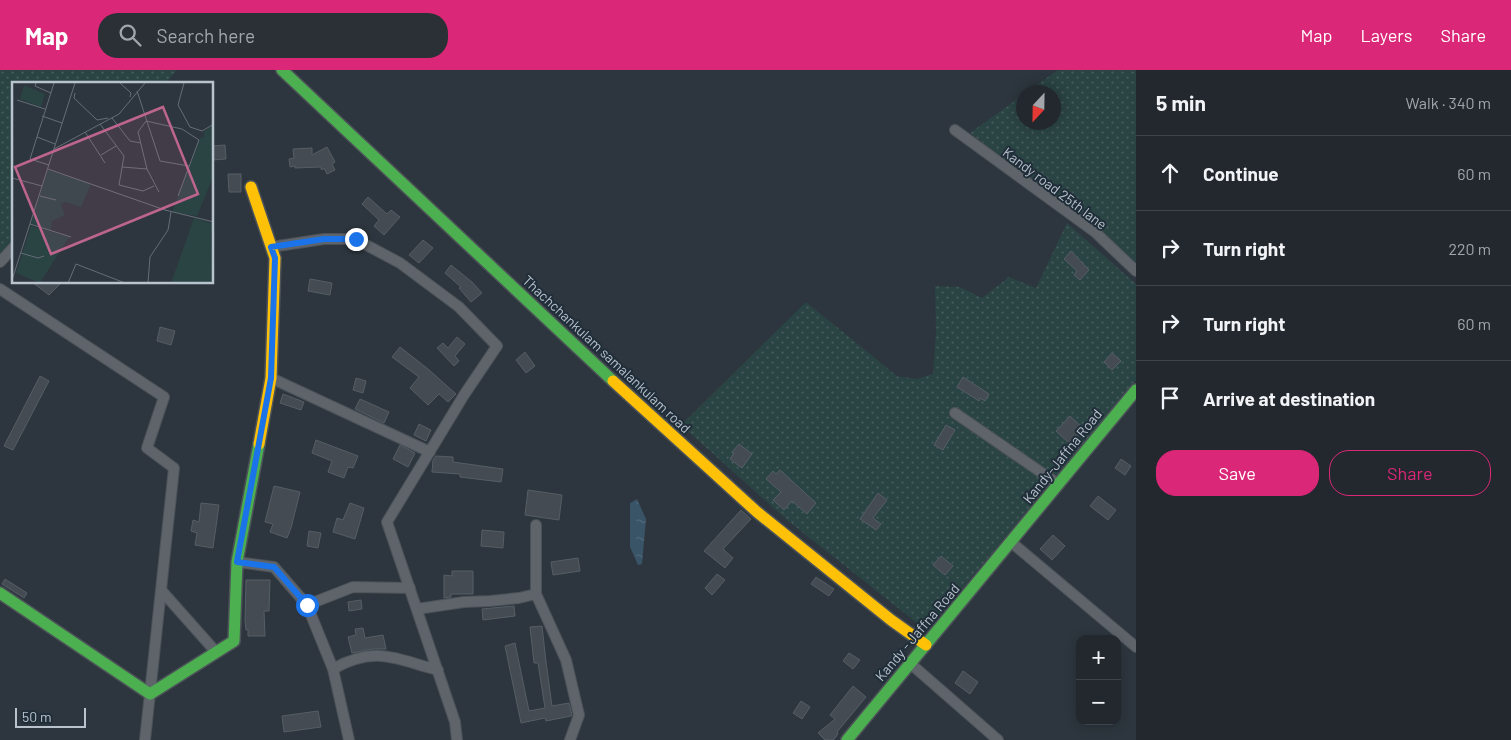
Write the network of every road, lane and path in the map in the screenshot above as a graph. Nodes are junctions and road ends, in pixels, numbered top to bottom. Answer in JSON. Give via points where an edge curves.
{"nodes":[{"id":1,"x":282,"y":70,"type":"edge"},
{"id":2,"x":955,"y":130,"type":"dead end"},
{"id":3,"x":251,"y":187,"type":"dead end"},
{"id":4,"x":271,"y":247,"type":"junction"},
{"id":5,"x":12,"y":249,"type":"edge"},
{"id":6,"x":0,"y":262,"type":"edge"},
{"id":7,"x":1136,"y":271,"type":"edge"},
{"id":8,"x":0,"y":289,"type":"edge"},
{"id":9,"x":271,"y":378,"type":"junction"},
{"id":10,"x":1136,"y":390,"type":"edge"},
{"id":11,"x":955,"y":412,"type":"dead end"},
{"id":12,"x":430,"y":452,"type":"junction"},
{"id":13,"x":1058,"y":484,"type":"junction"},
{"id":14,"x":536,"y":525,"type":"dead end"},
{"id":15,"x":1011,"y":542,"type":"junction"},
{"id":16,"x":237,"y":562,"type":"junction"},
{"id":17,"x":410,"y":588,"type":"junction"},
{"id":18,"x":162,"y":590,"type":"junction"},
{"id":19,"x":0,"y":592,"type":"edge"},
{"id":20,"x":536,"y":594,"type":"junction"},
{"id":21,"x":307,"y":605,"type":"junction"},
{"id":22,"x":417,"y":609,"type":"junction"},
{"id":23,"x":926,"y":645,"type":"junction"},
{"id":24,"x":1136,"y":646,"type":"edge"},
{"id":25,"x":216,"y":652,"type":"junction"},
{"id":26,"x":910,"y":664,"type":"junction"},
{"id":27,"x":334,"y":669,"type":"junction"},
{"id":28,"x":438,"y":670,"type":"junction"},
{"id":29,"x":150,"y":694,"type":"junction"},
{"id":30,"x":145,"y":740,"type":"edge"},
{"id":31,"x":349,"y":740,"type":"edge"},
{"id":32,"x":457,"y":740,"type":"edge"},
{"id":33,"x":570,"y":740,"type":"edge"},
{"id":34,"x":847,"y":740,"type":"edge"},
{"id":35,"x":998,"y":740,"type":"edge"}],
"edges":[{"from":1,"to":23,"type":"main road","name":"Thachchankulam samalankulam road","via":[[562,334],[757,512]]},
{"from":2,"to":7,"type":"street","name":"Kandy road 25th lane","via":[[1095,232]]},
{"from":3,"to":4,"type":"main road"},
{"from":4,"to":9,"type":"main road","via":[[275,258]]},
{"from":4,"to":12,"type":"street","via":[[324,239],[356,239],[400,263],[458,307],[498,346]]},
{"from":5,"to":6,"type":"street"},
{"from":8,"to":18,"type":"street","via":[[164,396],[147,448],[174,468]]},
{"from":9,"to":12,"type":"street"},
{"from":9,"to":16,"type":"main road"},
{"from":10,"to":13,"type":"main road","name":"Kandy-Jaffna Road"},
{"from":11,"to":13,"type":"street"},
{"from":12,"to":17,"type":"street","via":[[388,522]]},
{"from":13,"to":15,"type":"main road","name":"Kandy-Jaffna Road"},
{"from":14,"to":20,"type":"street"},
{"from":15,"to":23,"type":"main road","name":"Kandy - Jaffna Road"},
{"from":15,"to":24,"type":"street"},
{"from":16,"to":21,"type":"street","via":[[274,567]]},
{"from":16,"to":25,"type":"main road","via":[[234,641]]},
{"from":17,"to":21,"type":"street","via":[[353,587]]},
{"from":17,"to":22,"type":"street"},
{"from":18,"to":25,"type":"street"},
{"from":18,"to":29,"type":"street"},
{"from":19,"to":29,"type":"main road"},
{"from":20,"to":22,"type":"street"},
{"from":20,"to":33,"type":"street","via":[[566,660],[579,715]]},
{"from":21,"to":27,"type":"street"},
{"from":22,"to":28,"type":"street"},
{"from":23,"to":26,"type":"main road","name":"Kandy - Jaffna Road"},
{"from":25,"to":29,"type":"main road"},
{"from":26,"to":34,"type":"main road","name":"Kandy - Jaffna Road"},
{"from":26,"to":35,"type":"street"},
{"from":27,"to":28,"type":"street","via":[[345,662],[375,655]]},
{"from":27,"to":31,"type":"street"},
{"from":28,"to":32,"type":"street","via":[[455,722]]},
{"from":29,"to":30,"type":"street"}]}
